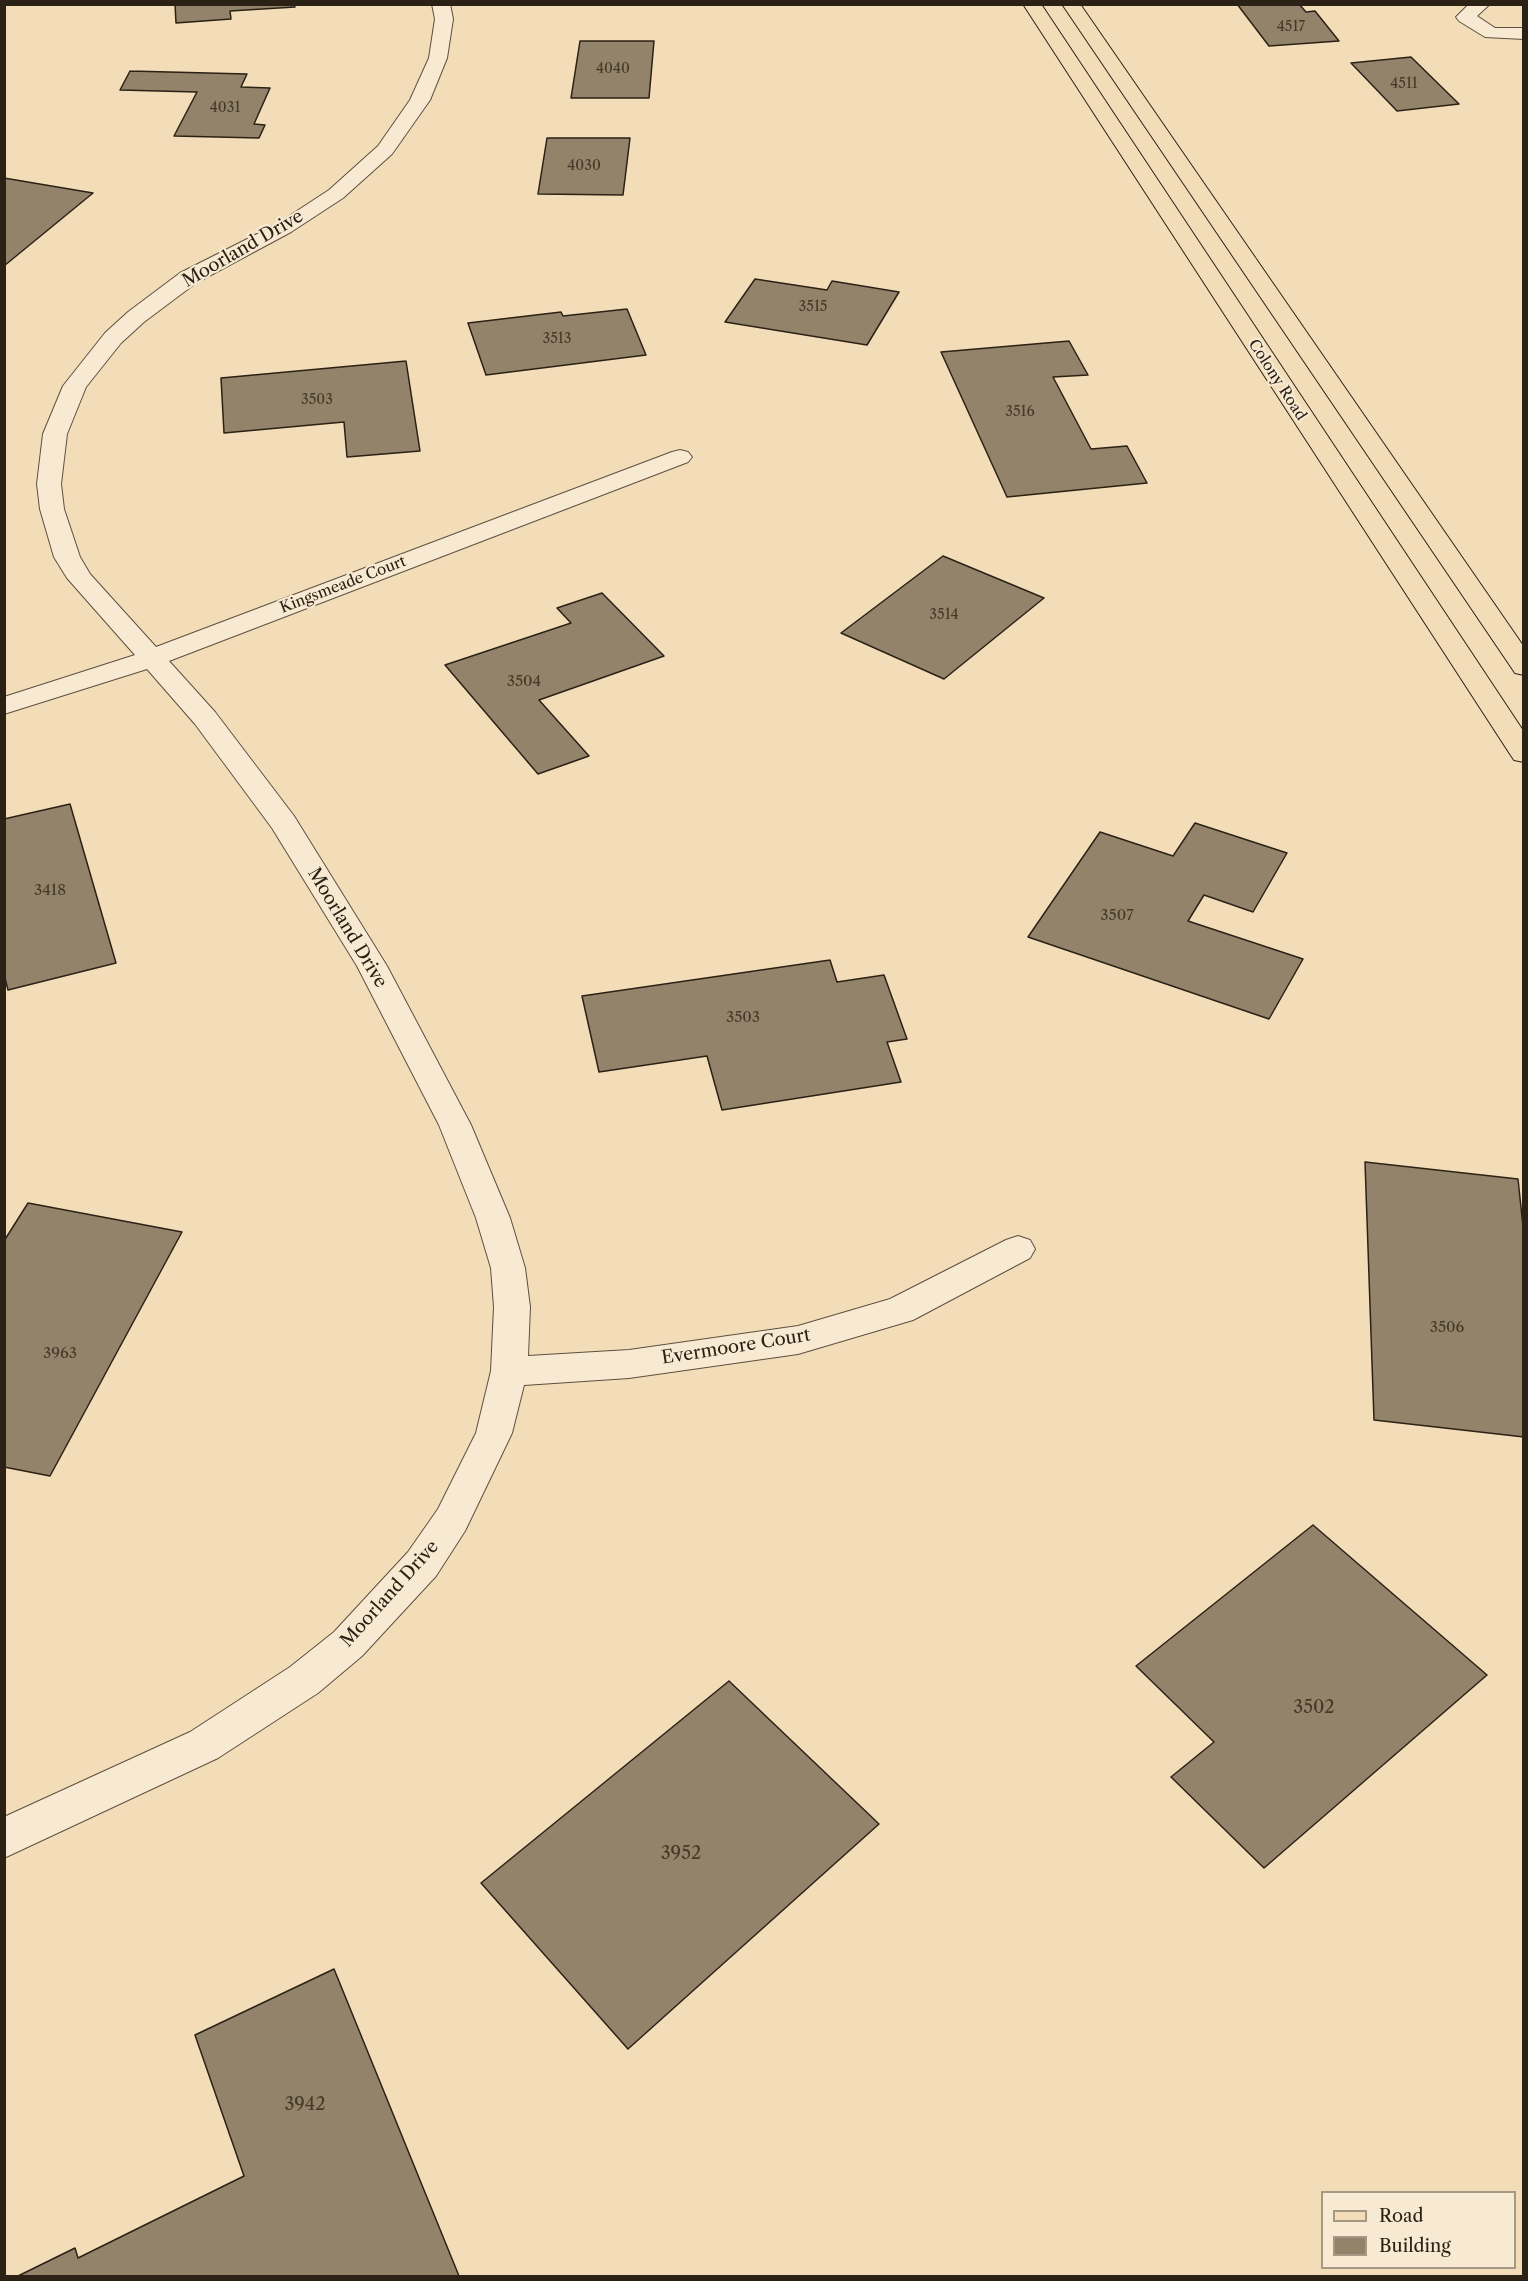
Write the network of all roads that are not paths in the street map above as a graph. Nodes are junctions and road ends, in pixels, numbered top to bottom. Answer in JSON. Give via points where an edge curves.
{"nodes":[{"id":1,"x":441,"y":4,"type":"edge"},
{"id":2,"x":1032,"y":4,"type":"edge"},
{"id":3,"x":1071,"y":4,"type":"edge"},
{"id":4,"x":1481,"y":4,"type":"edge"},
{"id":5,"x":1524,"y":34,"type":"edge"},
{"id":6,"x":680,"y":457,"type":"dead end"},
{"id":7,"x":153,"y":658,"type":"junction"},
{"id":8,"x":1524,"y":667,"type":"edge"},
{"id":9,"x":4,"y":706,"type":"edge"},
{"id":10,"x":1524,"y":754,"type":"edge"},
{"id":11,"x":1018,"y":1249,"type":"dead end"},
{"id":12,"x":509,"y":1371,"type":"junction"},
{"id":13,"x":4,"y":1838,"type":"edge"}],
"edges":[{"from":1,"to":7,"type":"street","name":"Moorland Drive","via":[[444,19],[438,58],[420,100],[385,150],[336,194],[284,228],[189,278],[136,317],[93,360],[75,386],[55,434],[49,484],[52,509],[67,556],[80,578]]},
{"from":2,"to":10,"type":"main road","name":"Colony Road"},
{"from":3,"to":8,"type":"main road"},
{"from":4,"to":5,"type":"street","via":[[1465,17],[1491,33]]},
{"from":6,"to":7,"type":"street","name":"Kingsmeade Court"},
{"from":7,"to":9,"type":"street","name":"Kingsmeade Court"},
{"from":7,"to":12,"type":"street","name":"Moorland Drive","via":[[206,718],[284,824],[372,966],[454,1125],[493,1218],[508,1268],[512,1307]]},
{"from":11,"to":12,"type":"street","name":"Evermoore Court","via":[[901,1310],[798,1340],[629,1364]]},
{"from":12,"to":13,"type":"street","name":"Moorland Drive","via":[[494,1433],[452,1520],[422,1564],[348,1644],[304,1680],[204,1744]]}]}
